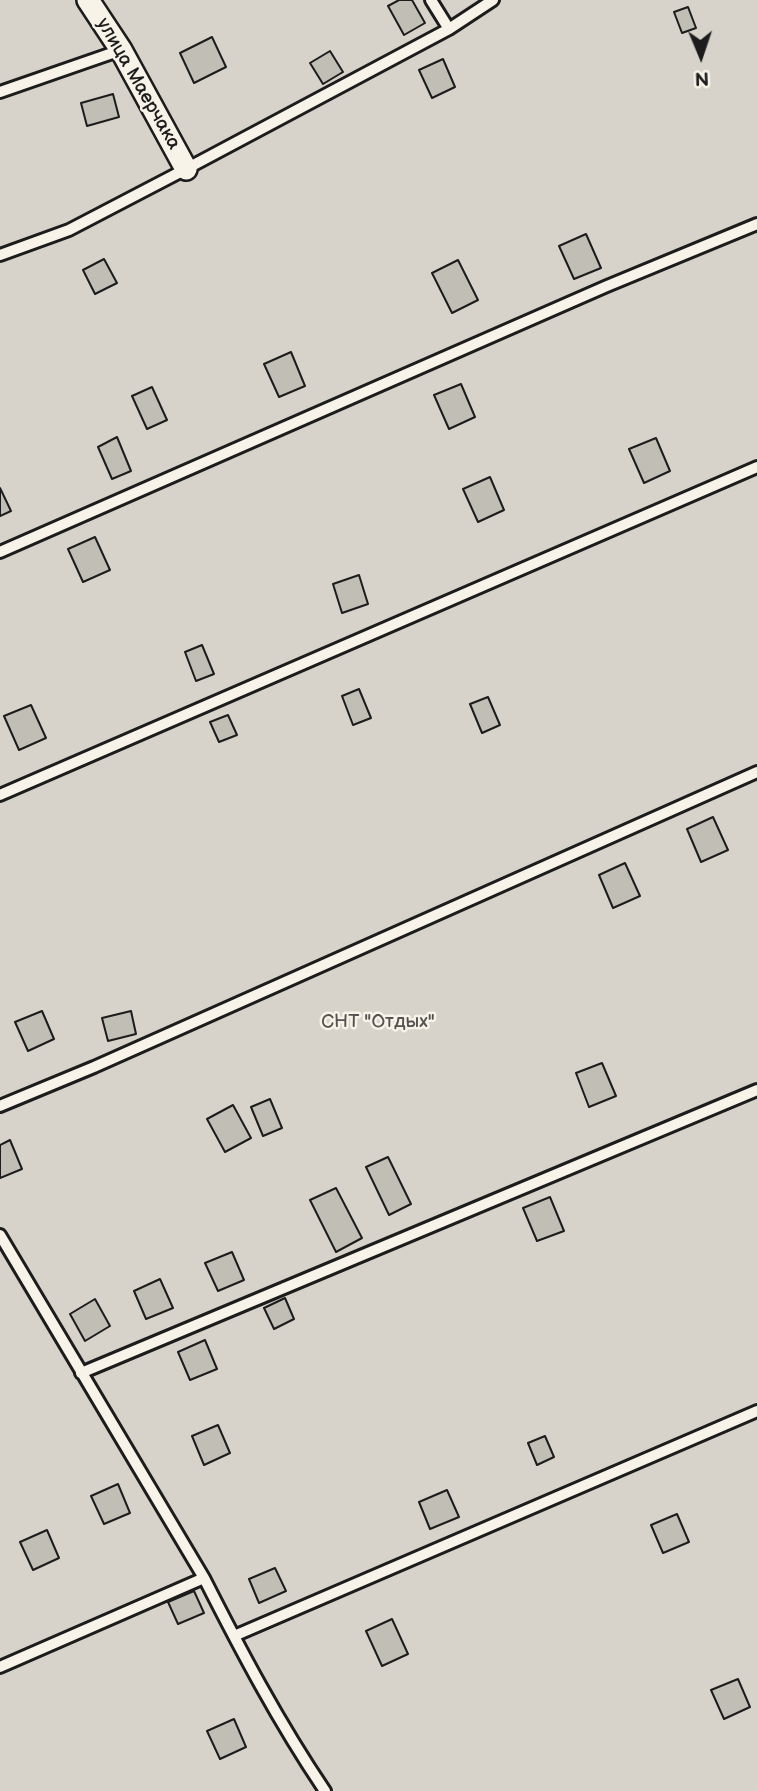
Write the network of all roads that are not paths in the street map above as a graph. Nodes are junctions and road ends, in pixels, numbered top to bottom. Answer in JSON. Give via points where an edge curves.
{"nodes":[{"id":1,"x":88,"y":0,"type":"edge"},
{"id":2,"x":431,"y":0,"type":"edge"},
{"id":3,"x":493,"y":0,"type":"edge"},
{"id":4,"x":449,"y":29,"type":"junction"},
{"id":5,"x":121,"y":50,"type":"junction"},
{"id":6,"x":0,"y":92,"type":"edge"},
{"id":7,"x":186,"y":169,"type":"junction"},
{"id":8,"x":757,"y":224,"type":"edge"},
{"id":9,"x":0,"y":255,"type":"edge"},
{"id":10,"x":757,"y":467,"type":"edge"},
{"id":11,"x":0,"y":552,"type":"edge"},
{"id":12,"x":757,"y":772,"type":"edge"},
{"id":13,"x":0,"y":795,"type":"edge"},
{"id":14,"x":757,"y":1090,"type":"edge"},
{"id":15,"x":0,"y":1107,"type":"edge"},
{"id":16,"x":0,"y":1235,"type":"edge"},
{"id":17,"x":81,"y":1373,"type":"junction"},
{"id":18,"x":757,"y":1410,"type":"edge"},
{"id":19,"x":204,"y":1578,"type":"junction"},
{"id":20,"x":234,"y":1636,"type":"junction"},
{"id":21,"x":0,"y":1667,"type":"edge"},
{"id":22,"x":325,"y":1791,"type":"edge"}],
"edges":[{"from":1,"to":5,"type":"street","name":"улица Маерчака"},
{"from":2,"to":4,"type":"lane"},
{"from":3,"to":4,"type":"lane"},
{"from":4,"to":7,"type":"lane"},
{"from":5,"to":6,"type":"lane"},
{"from":5,"to":7,"type":"street","name":"улица Маерчака"},
{"from":7,"to":9,"type":"lane","via":[[69,230]]},
{"from":8,"to":11,"type":"lane"},
{"from":10,"to":13,"type":"lane"},
{"from":12,"to":15,"type":"lane"},
{"from":14,"to":17,"type":"lane"},
{"from":16,"to":17,"type":"lane"},
{"from":17,"to":19,"type":"lane"},
{"from":18,"to":20,"type":"lane"},
{"from":19,"to":20,"type":"lane"},
{"from":19,"to":21,"type":"lane"},
{"from":20,"to":22,"type":"lane"}]}
